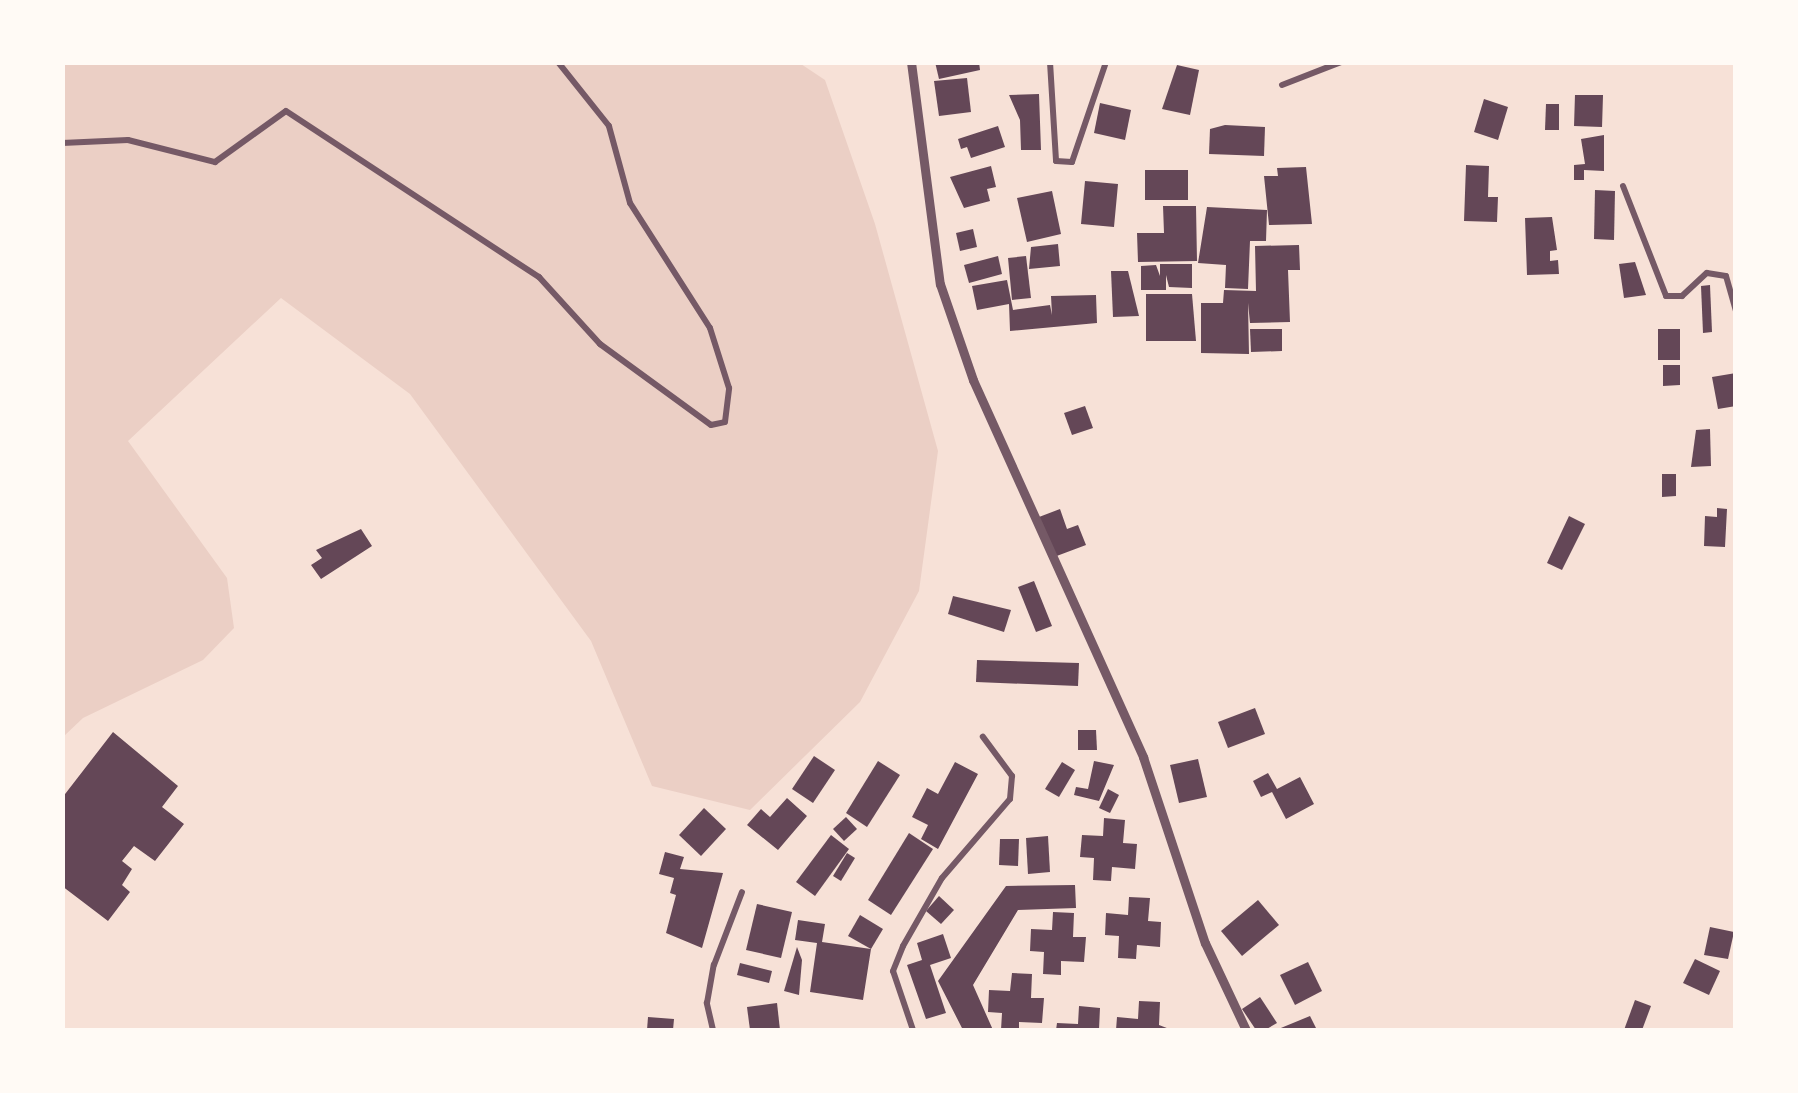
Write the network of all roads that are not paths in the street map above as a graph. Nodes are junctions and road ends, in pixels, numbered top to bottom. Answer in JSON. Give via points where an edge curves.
{"nodes":[{"id":1,"x":558,"y":62,"type":"edge"},
{"id":2,"x":911,"y":62,"type":"edge"},
{"id":3,"x":1050,"y":62,"type":"edge"},
{"id":4,"x":1106,"y":62,"type":"edge"},
{"id":5,"x":1341,"y":62,"type":"edge"},
{"id":6,"x":1282,"y":85,"type":"dead end"},
{"id":7,"x":62,"y":143,"type":"edge"},
{"id":8,"x":1623,"y":186,"type":"dead end"},
{"id":9,"x":1736,"y":312,"type":"edge"},
{"id":10,"x":983,"y":736,"type":"dead end"},
{"id":11,"x":742,"y":892,"type":"dead end"},
{"id":12,"x":713,"y":1030,"type":"edge"},
{"id":13,"x":912,"y":1030,"type":"edge"},
{"id":14,"x":1246,"y":1030,"type":"edge"}],
"edges":[{"from":1,"to":7,"type":"street","via":[[609,126],[630,203],[710,328],[728,388],[725,422],[711,425],[600,344],[538,277],[286,111],[215,162],[128,140]]},
{"from":2,"to":14,"type":"street","via":[[940,284],[973,380],[1143,757],[1205,943]]},
{"from":3,"to":4,"type":"street","via":[[1056,161],[1072,162]]},
{"from":5,"to":6,"type":"street"},
{"from":8,"to":9,"type":"street","via":[[1666,296],[1682,296],[1707,273],[1726,276]]},
{"from":10,"to":13,"type":"street","via":[[1012,776],[1010,800],[942,878],[903,946],[894,971]]},
{"from":11,"to":12,"type":"street","via":[[714,964],[708,1003]]}]}
